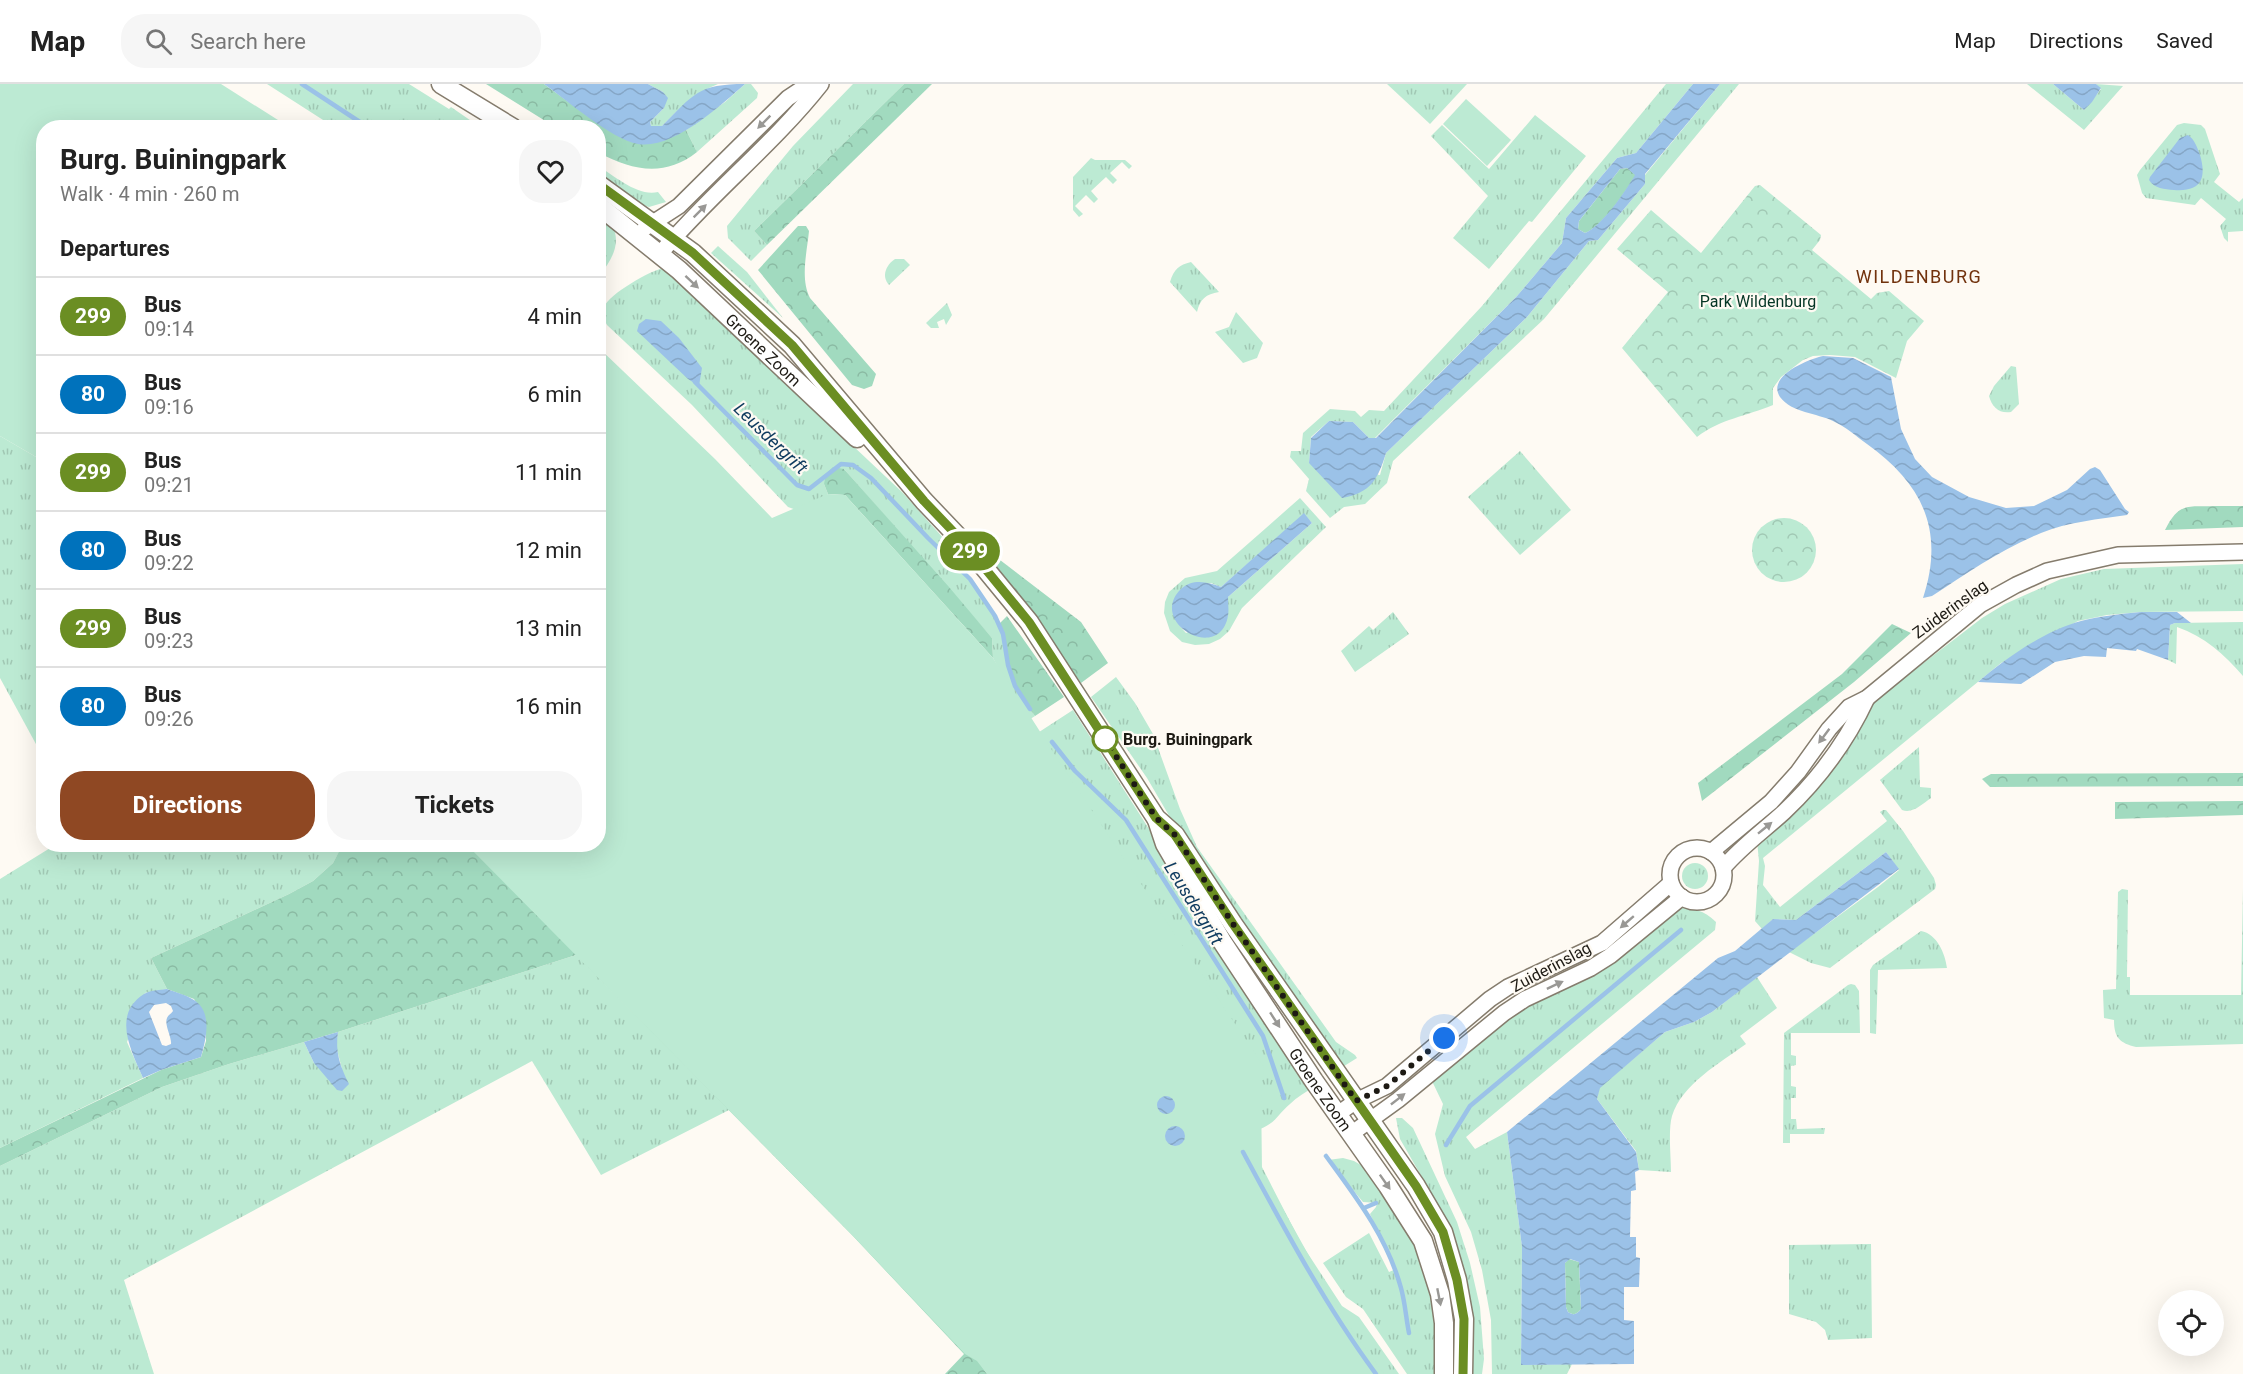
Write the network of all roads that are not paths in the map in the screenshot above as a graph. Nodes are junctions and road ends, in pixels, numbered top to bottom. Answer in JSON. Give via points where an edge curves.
{"nodes":[{"id":1,"x":429,"y":84,"type":"edge"},
{"id":2,"x":441,"y":84,"type":"edge"},
{"id":3,"x":809,"y":84,"type":"edge"},
{"id":4,"x":821,"y":84,"type":"edge"},
{"id":5,"x":479,"y":120,"type":"edge"},
{"id":6,"x":500,"y":120,"type":"edge"},
{"id":7,"x":606,"y":190,"type":"edge"},
{"id":8,"x":606,"y":211,"type":"edge"},
{"id":9,"x":653,"y":222,"type":"junction"},
{"id":10,"x":636,"y":234,"type":"junction"},
{"id":11,"x":674,"y":238,"type":"junction"},
{"id":12,"x":660,"y":254,"type":"junction"},
{"id":13,"x":924,"y":501,"type":"junction"},
{"id":14,"x":2243,"y":552,"type":"edge"},
{"id":15,"x":1867,"y":698,"type":"junction"},
{"id":16,"x":1156,"y":818,"type":"junction"},
{"id":17,"x":1711,"y":852,"type":"junction"},
{"id":18,"x":1723,"y":868,"type":"junction"},
{"id":19,"x":1671,"y":883,"type":"junction"},
{"id":20,"x":1682,"y":897,"type":"junction"},
{"id":21,"x":1356,"y":1101,"type":"junction"},
{"id":22,"x":1338,"y":1114,"type":"junction"},
{"id":23,"x":1369,"y":1120,"type":"junction"},
{"id":24,"x":1351,"y":1134,"type":"junction"},
{"id":25,"x":1444,"y":1374,"type":"edge"},
{"id":26,"x":1463,"y":1374,"type":"edge"}],
"edges":[{"from":1,"to":5,"type":"main road"},
{"from":2,"to":6,"type":"main road"},
{"from":3,"to":9,"type":"street","one_way":true,"via":[[788,98],[679,206]]},
{"from":11,"to":4,"type":"street","one_way":true,"via":[[801,110]]},
{"from":7,"to":9,"type":"main road","name":"Groene Zoom"},
{"from":8,"to":10,"type":"main road","name":"Groene Zoom"},
{"from":9,"to":10,"type":"street"},
{"from":9,"to":11,"type":"main road","name":"Groene Zoom"},
{"from":10,"to":12,"type":"main road","name":"Groene Zoom"},
{"from":11,"to":12,"type":"street"},
{"from":11,"to":13,"type":"main road","name":"Groene Zoom","via":[[792,345]]},
{"from":12,"to":13,"type":"main road","name":"Groene Zoom","one_way":true},
{"from":13,"to":16,"type":"main road","name":"Groene Zoom","via":[[1029,622]]},
{"from":14,"to":15,"type":"street","name":"Zuiderinslag","via":[[2118,555],[2047,572],[1980,605]]},
{"from":15,"to":17,"type":"street","name":"Zuiderinslag","one_way":true,"via":[[1849,707],[1771,801]]},
{"from":18,"to":15,"type":"street","name":"Zuiderinslag","one_way":true,"via":[[1818,776]]},
{"from":16,"to":21,"type":"main road","name":"Groene Zoom","via":[[1175,835]]},
{"from":16,"to":22,"type":"main road","name":"Groene Zoom","one_way":true,"via":[[1165,844],[1223,942]]},
{"from":17,"to":18,"type":"street"},
{"from":17,"to":19,"type":"street","via":[[1693,848],[1679,854],[1672,864]]},
{"from":18,"to":20,"type":"street","via":[[1722,885],[1713,896],[1698,902]]},
{"from":19,"to":20,"type":"street"},
{"from":19,"to":21,"type":"street","name":"Zuiderinslag","one_way":true,"via":[[1602,944],[1508,987],[1387,1086]]},
{"from":23,"to":20,"type":"street","name":"Zuiderinslag","one_way":true,"via":[[1504,1013],[1610,956]]},
{"from":21,"to":22,"type":"street","name":"Zuiderinslag"},
{"from":21,"to":23,"type":"main road","name":"Groene Zoom"},
{"from":22,"to":24,"type":"main road","name":"Groene Zoom"},
{"from":23,"to":24,"type":"street","name":"Zuiderinslag"},
{"from":23,"to":26,"type":"main road","name":"Groene Zoom","via":[[1443,1232],[1464,1319]]},
{"from":24,"to":25,"type":"main road","name":"Groene Zoom","one_way":true,"via":[[1423,1241],[1440,1294]]}]}
